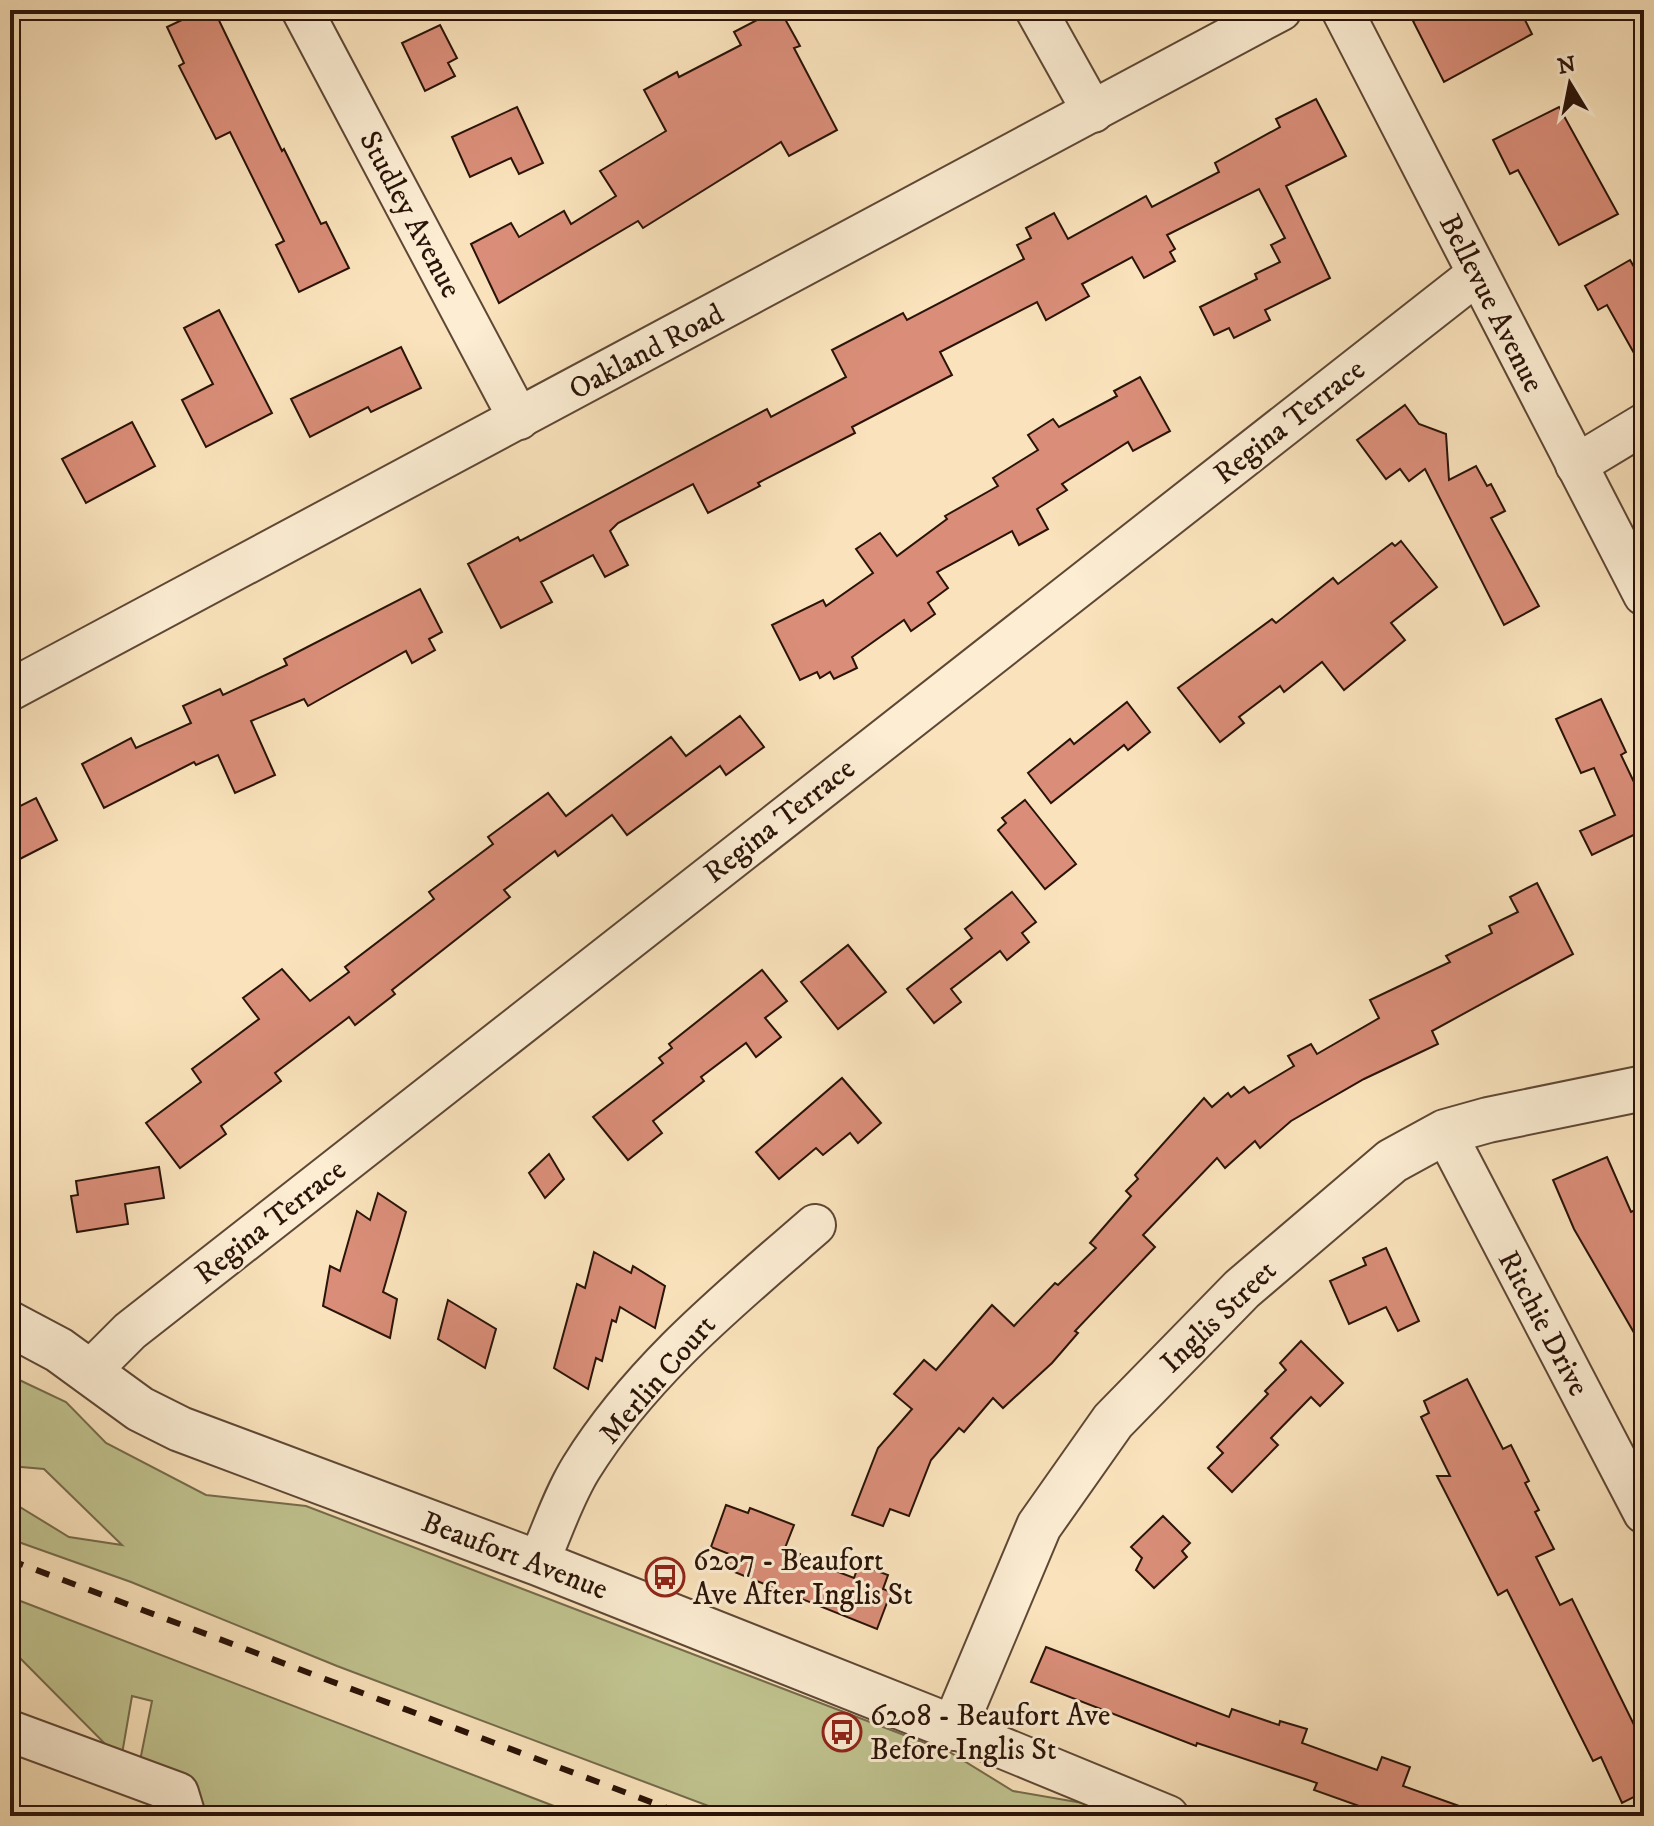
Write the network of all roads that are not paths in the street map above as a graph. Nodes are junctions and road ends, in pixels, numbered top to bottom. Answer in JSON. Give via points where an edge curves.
{"nodes":[{"id":1,"x":302,"y":10,"type":"edge"},
{"id":2,"x":1036,"y":10,"type":"edge"},
{"id":3,"x":1281,"y":10,"type":"edge"},
{"id":4,"x":1342,"y":10,"type":"edge"},
{"id":5,"x":1093,"y":112,"type":"junction"},
{"id":6,"x":1476,"y":275,"type":"junction"},
{"id":7,"x":519,"y":419,"type":"junction"},
{"id":8,"x":1644,"y":424,"type":"edge"},
{"id":9,"x":1576,"y":465,"type":"junction"},
{"id":10,"x":1644,"y":595,"type":"edge"},
{"id":11,"x":10,"y":690,"type":"edge"},
{"id":12,"x":1644,"y":1088,"type":"edge"},
{"id":13,"x":1445,"y":1132,"type":"junction"},
{"id":14,"x":815,"y":1225,"type":"dead end"},
{"id":15,"x":10,"y":1324,"type":"edge"},
{"id":16,"x":88,"y":1373,"type":"junction"},
{"id":17,"x":1644,"y":1513,"type":"edge"},
{"id":18,"x":538,"y":1563,"type":"junction"},
{"id":19,"x":954,"y":1728,"type":"junction"},
{"id":20,"x":10,"y":1731,"type":"edge"},
{"id":21,"x":185,"y":1816,"type":"edge"},
{"id":22,"x":1168,"y":1816,"type":"edge"}],
"edges":[{"from":1,"to":7,"type":"street","name":"Studley Avenue"},
{"from":2,"to":5,"type":"street"},
{"from":3,"to":5,"type":"street","name":"Oakland Road"},
{"from":4,"to":6,"type":"street","name":"Bellevue Avenue"},
{"from":5,"to":7,"type":"street","name":"Oakland Road"},
{"from":6,"to":9,"type":"street","name":"Bellevue Avenue"},
{"from":6,"to":16,"type":"street","name":"Regina Terrace","via":[[130,1331]]},
{"from":7,"to":11,"type":"street","name":"Oakland Road"},
{"from":8,"to":9,"type":"street"},
{"from":9,"to":10,"type":"street","name":"Bellevue Avenue"},
{"from":12,"to":13,"type":"street","name":"Inglis Street"},
{"from":13,"to":17,"type":"street","name":"Ritchie Drive"},
{"from":13,"to":19,"type":"street","name":"Inglis Street","via":[[1392,1161],[1242,1289],[1113,1421],[1039,1526]]},
{"from":14,"to":18,"type":"street","name":"Merlin Court","via":[[689,1334],[656,1371],[581,1467]]},
{"from":15,"to":16,"type":"street","name":"Beaufort Avenue","via":[[59,1350]]},
{"from":16,"to":18,"type":"street","name":"Beaufort Avenue","via":[[180,1429]]},
{"from":18,"to":19,"type":"street","name":"Beaufort Avenue"},
{"from":19,"to":22,"type":"street","name":"Beaufort Avenue"},
{"from":20,"to":21,"type":"street","via":[[178,1793]]}]}
